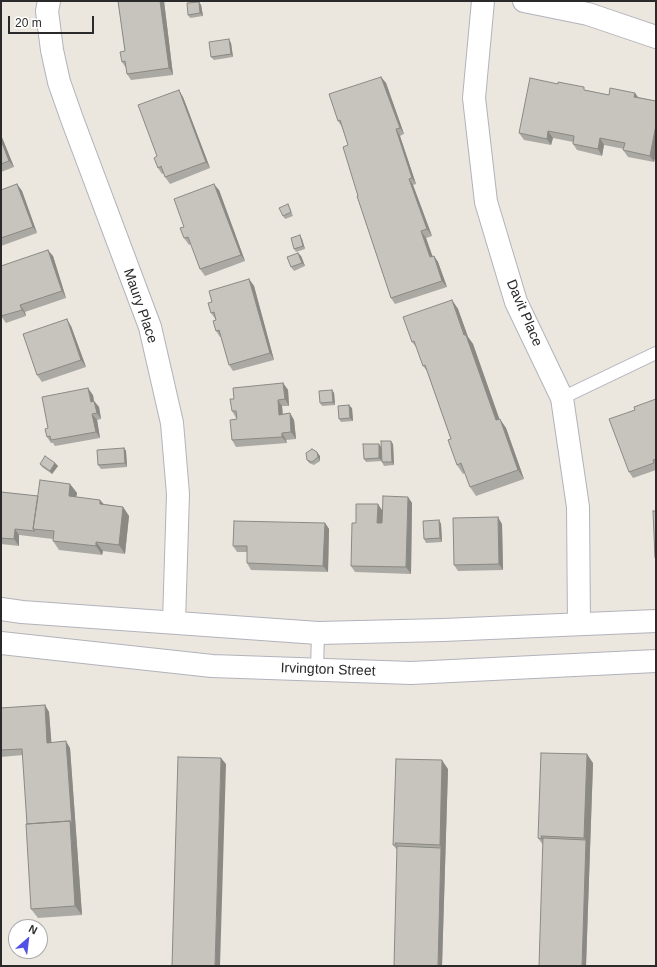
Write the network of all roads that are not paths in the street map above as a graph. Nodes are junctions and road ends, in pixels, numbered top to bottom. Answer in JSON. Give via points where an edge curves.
{"nodes":[{"id":1,"x":48,"y":1,"type":"edge"},
{"id":2,"x":483,"y":1,"type":"edge"},
{"id":3,"x":524,"y":1,"type":"edge"},
{"id":4,"x":656,"y":37,"type":"edge"},
{"id":5,"x":656,"y":353,"type":"edge"},
{"id":6,"x":562,"y":398,"type":"junction"},
{"id":7,"x":1,"y":609,"type":"edge"},
{"id":8,"x":656,"y":621,"type":"edge"},
{"id":9,"x":174,"y":622,"type":"junction"},
{"id":10,"x":579,"y":624,"type":"junction"},
{"id":11,"x":318,"y":633,"type":"junction"},
{"id":12,"x":1,"y":643,"type":"edge"},
{"id":13,"x":656,"y":661,"type":"edge"},
{"id":14,"x":317,"y":670,"type":"junction"}],
"edges":[{"from":1,"to":9,"type":"street","name":"Maury Place","via":[[52,50],[60,82],[150,327],[172,423],[178,494]]},
{"from":2,"to":6,"type":"street","name":"Davit Place","via":[[474,98],[486,202],[516,302]]},
{"from":3,"to":4,"type":"street","via":[[588,14]]},
{"from":5,"to":6,"type":"lane"},
{"from":6,"to":10,"type":"street","name":"Davit Place","via":[[578,507]]},
{"from":7,"to":9,"type":"street"},
{"from":8,"to":10,"type":"street"},
{"from":9,"to":11,"type":"street"},
{"from":10,"to":11,"type":"street"},
{"from":11,"to":14,"type":"lane"},
{"from":12,"to":14,"type":"street","name":"Irvington Street","via":[[212,666]]},
{"from":13,"to":14,"type":"street","name":"Irvington Street","via":[[411,673]]}]}
